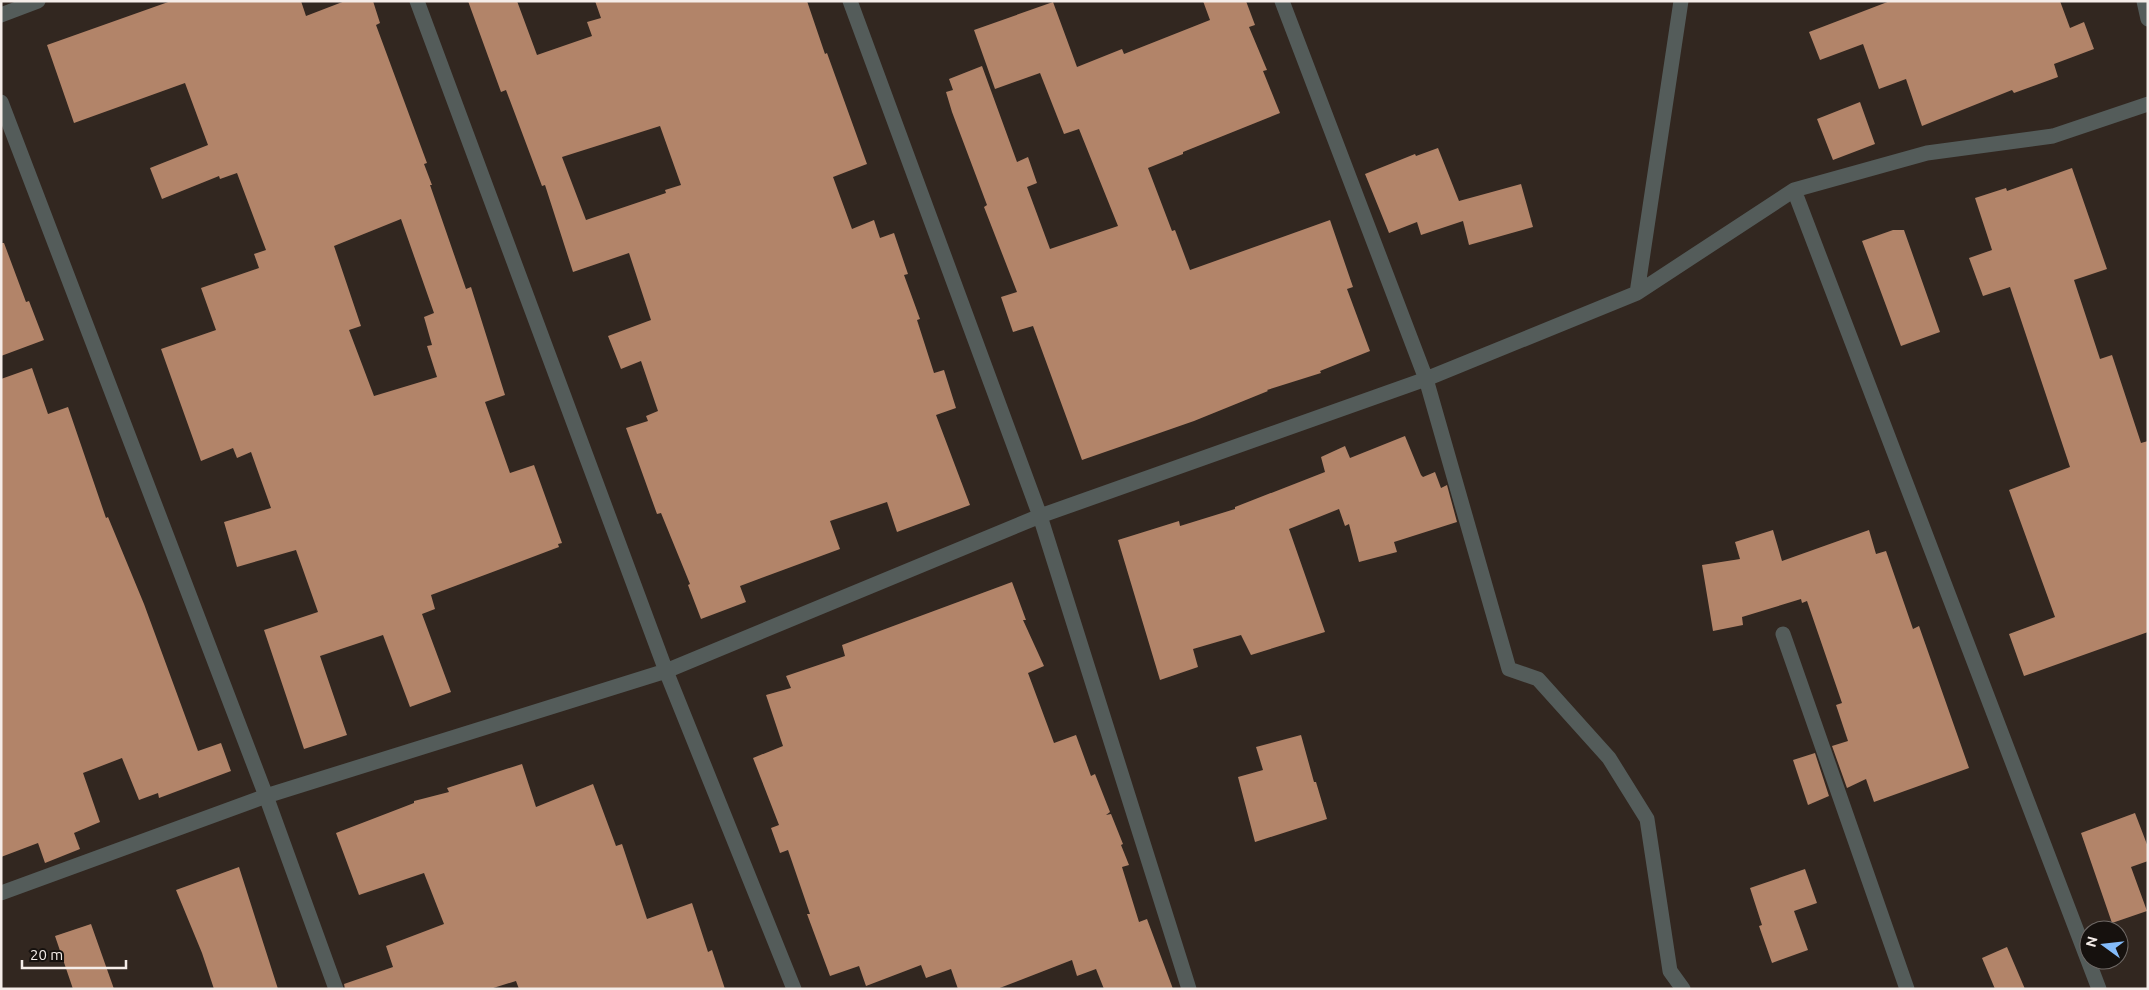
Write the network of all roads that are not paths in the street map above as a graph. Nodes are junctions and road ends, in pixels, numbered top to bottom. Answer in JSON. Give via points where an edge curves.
{"nodes":[{"id":1,"x":38,"y":1,"type":"edge"},
{"id":2,"x":417,"y":1,"type":"edge"},
{"id":3,"x":850,"y":1,"type":"edge"},
{"id":4,"x":1282,"y":1,"type":"edge"},
{"id":5,"x":1681,"y":1,"type":"edge"},
{"id":6,"x":2144,"y":1,"type":"edge"},
{"id":7,"x":1,"y":14,"type":"edge"},
{"id":8,"x":2148,"y":19,"type":"edge"},
{"id":9,"x":1,"y":102,"type":"edge"},
{"id":10,"x":2148,"y":104,"type":"edge"},
{"id":11,"x":1794,"y":190,"type":"junction"},
{"id":12,"x":1637,"y":293,"type":"junction"},
{"id":13,"x":1426,"y":379,"type":"junction"},
{"id":14,"x":1040,"y":516,"type":"junction"},
{"id":15,"x":1783,"y":634,"type":"dead end"},
{"id":16,"x":666,"y":672,"type":"junction"},
{"id":17,"x":266,"y":796,"type":"junction"},
{"id":18,"x":1,"y":893,"type":"edge"},
{"id":19,"x":336,"y":989,"type":"edge"},
{"id":20,"x":794,"y":989,"type":"edge"},
{"id":21,"x":1189,"y":989,"type":"edge"},
{"id":22,"x":1683,"y":989,"type":"edge"},
{"id":23,"x":1906,"y":989,"type":"edge"},
{"id":24,"x":2099,"y":989,"type":"edge"}],
"edges":[{"from":1,"to":7,"type":"street"},
{"from":2,"to":16,"type":"street"},
{"from":3,"to":14,"type":"street"},
{"from":4,"to":13,"type":"street"},
{"from":5,"to":12,"type":"street"},
{"from":6,"to":8,"type":"street"},
{"from":9,"to":17,"type":"street"},
{"from":10,"to":11,"type":"street","via":[[2053,136],[1927,153]]},
{"from":11,"to":12,"type":"street"},
{"from":11,"to":24,"type":"street"},
{"from":12,"to":13,"type":"street"},
{"from":13,"to":14,"type":"street"},
{"from":13,"to":22,"type":"street","via":[[1509,669],[1538,679],[1608,758],[1647,819],[1670,971]]},
{"from":14,"to":16,"type":"street"},
{"from":14,"to":21,"type":"street"},
{"from":15,"to":23,"type":"street"},
{"from":16,"to":17,"type":"street"},
{"from":16,"to":20,"type":"street"},
{"from":17,"to":18,"type":"street"},
{"from":17,"to":19,"type":"street"}]}
